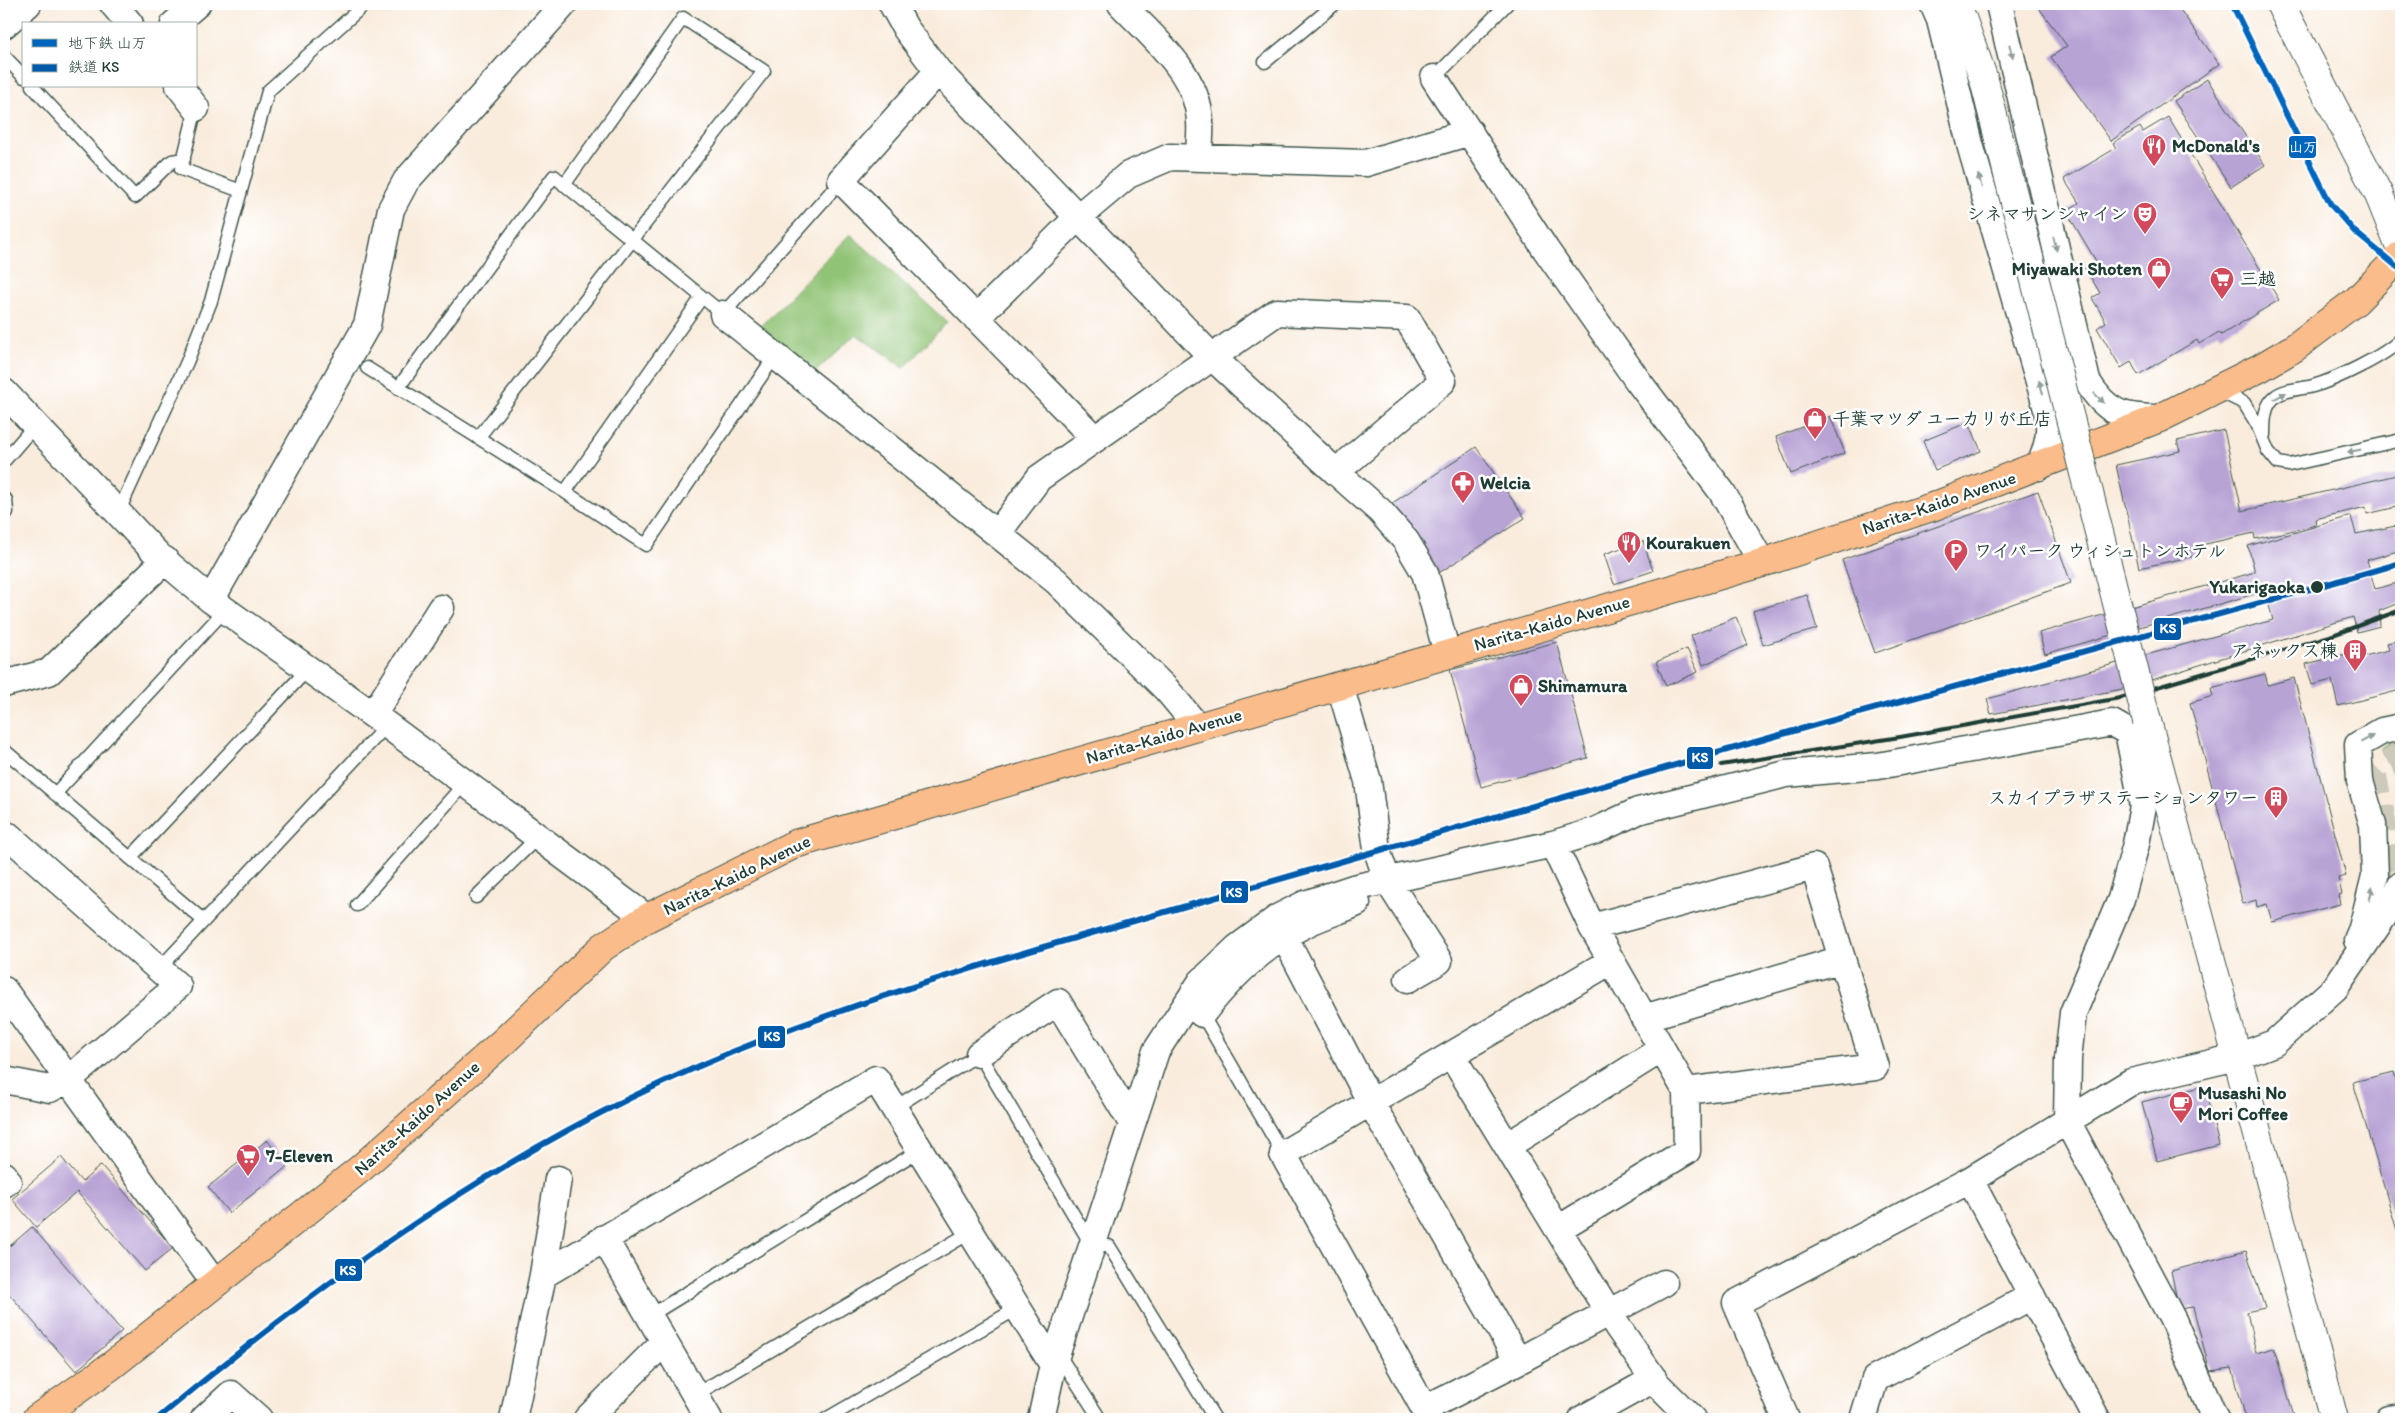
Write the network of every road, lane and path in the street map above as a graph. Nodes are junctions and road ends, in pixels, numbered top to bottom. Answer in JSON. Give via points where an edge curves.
{"nodes":[{"id":1,"x":28,"y":4,"type":"edge"},
{"id":2,"x":113,"y":4,"type":"edge"},
{"id":3,"x":196,"y":4,"type":"edge"},
{"id":4,"x":364,"y":4,"type":"edge"},
{"id":5,"x":564,"y":4,"type":"edge"},
{"id":6,"x":892,"y":4,"type":"edge"},
{"id":7,"x":1121,"y":4,"type":"edge"},
{"id":8,"x":1335,"y":4,"type":"edge"},
{"id":9,"x":1508,"y":4,"type":"edge"},
{"id":10,"x":1933,"y":4,"type":"edge"},
{"id":11,"x":1957,"y":4,"type":"edge"},
{"id":12,"x":1999,"y":4,"type":"edge"},
{"id":13,"x":2280,"y":4,"type":"edge"},
{"id":14,"x":128,"y":22,"type":"edge"},
{"id":15,"x":176,"y":22,"type":"edge"},
{"id":16,"x":4,"y":25,"type":"edge"},
{"id":17,"x":4,"y":56,"type":"edge"},
{"id":18,"x":1265,"y":62,"type":"dead end"},
{"id":19,"x":938,"y":71,"type":"junction"},
{"id":20,"x":22,"y":75,"type":"edge"},
{"id":21,"x":1434,"y":78,"type":"joint"},
{"id":22,"x":34,"y":88,"type":"edge"},
{"id":23,"x":181,"y":88,"type":"edge"},
{"id":24,"x":196,"y":108,"type":"joint"},
{"id":25,"x":1470,"y":132,"type":"junction"},
{"id":26,"x":1199,"y":157,"type":"junction"},
{"id":27,"x":184,"y":159,"type":"junction"},
{"id":28,"x":564,"y":185,"type":"junction"},
{"id":29,"x":241,"y":191,"type":"junction"},
{"id":30,"x":830,"y":193,"type":"dead end"},
{"id":31,"x":1078,"y":217,"type":"junction"},
{"id":32,"x":632,"y":240,"type":"junction"},
{"id":33,"x":2401,"y":250,"type":"edge"},
{"id":34,"x":2401,"y":255,"type":"edge"},
{"id":35,"x":702,"y":297,"type":"junction"},
{"id":36,"x":723,"y":314,"type":"junction"},
{"id":37,"x":976,"y":318,"type":"junction"},
{"id":38,"x":2401,"y":339,"type":"edge"},
{"id":39,"x":775,"y":356,"type":"junction"},
{"id":40,"x":1212,"y":356,"type":"junction"},
{"id":41,"x":367,"y":368,"type":"dead end"},
{"id":42,"x":398,"y":388,"type":"junction"},
{"id":43,"x":2217,"y":390,"type":"junction"},
{"id":44,"x":4,"y":392,"type":"edge"},
{"id":45,"x":2160,"y":418,"type":"junction"},
{"id":46,"x":35,"y":425,"type":"junction"},
{"id":47,"x":478,"y":438,"type":"junction"},
{"id":48,"x":2264,"y":438,"type":"junction"},
{"id":49,"x":1095,"y":439,"type":"junction"},
{"id":50,"x":2401,"y":440,"type":"edge"},
{"id":51,"x":4,"y":461,"type":"edge"},
{"id":52,"x":2039,"y":467,"type":"junction"},
{"id":53,"x":1336,"y":472,"type":"junction"},
{"id":54,"x":565,"y":492,"type":"junction"},
{"id":55,"x":4,"y":499,"type":"edge"},
{"id":56,"x":118,"y":513,"type":"junction"},
{"id":57,"x":4,"y":516,"type":"edge"},
{"id":58,"x":997,"y":534,"type":"junction"},
{"id":59,"x":165,"y":560,"type":"junction"},
{"id":60,"x":1762,"y":563,"type":"junction"},
{"id":61,"x":218,"y":605,"type":"junction"},
{"id":62,"x":442,"y":608,"type":"dead end"},
{"id":63,"x":1447,"y":652,"type":"junction"},
{"id":64,"x":308,"y":669,"type":"junction"},
{"id":65,"x":4,"y":684,"type":"edge"},
{"id":66,"x":1340,"y":686,"type":"junction"},
{"id":67,"x":380,"y":720,"type":"junction"},
{"id":68,"x":1197,"y":726,"type":"junction"},
{"id":69,"x":2401,"y":727,"type":"edge"},
{"id":70,"x":4,"y":750,"type":"edge"},
{"id":71,"x":465,"y":783,"type":"junction"},
{"id":72,"x":55,"y":794,"type":"junction"},
{"id":73,"x":538,"y":837,"type":"junction"},
{"id":74,"x":4,"y":841,"type":"edge"},
{"id":75,"x":1554,"y":844,"type":"junction"},
{"id":76,"x":130,"y":858,"type":"junction"},
{"id":77,"x":1380,"y":883,"type":"junction"},
{"id":78,"x":2401,"y":885,"type":"edge"},
{"id":79,"x":476,"y":897,"type":"dead end"},
{"id":80,"x":357,"y":905,"type":"dead end"},
{"id":81,"x":647,"y":918,"type":"junction"},
{"id":82,"x":204,"y":921,"type":"junction"},
{"id":83,"x":1592,"y":927,"type":"junction"},
{"id":84,"x":1284,"y":936,"type":"junction"},
{"id":85,"x":1842,"y":959,"type":"junction"},
{"id":86,"x":1611,"y":961,"type":"junction"},
{"id":87,"x":159,"y":969,"type":"junction"},
{"id":88,"x":1408,"y":979,"type":"dead end"},
{"id":89,"x":2335,"y":988,"type":"junction"},
{"id":90,"x":4,"y":990,"type":"edge"},
{"id":91,"x":1196,"y":1005,"type":"junction"},
{"id":92,"x":1644,"y":1018,"type":"junction"},
{"id":93,"x":1662,"y":1049,"type":"junction"},
{"id":94,"x":979,"y":1054,"type":"junction"},
{"id":95,"x":1452,"y":1056,"type":"junction"},
{"id":96,"x":2238,"y":1057,"type":"junction"},
{"id":97,"x":69,"y":1079,"type":"junction"},
{"id":98,"x":4,"y":1080,"type":"edge"},
{"id":99,"x":1686,"y":1091,"type":"junction"},
{"id":100,"x":1371,"y":1103,"type":"junction"},
{"id":101,"x":894,"y":1108,"type":"junction"},
{"id":102,"x":2067,"y":1121,"type":"junction"},
{"id":103,"x":1132,"y":1123,"type":"junction"},
{"id":104,"x":1507,"y":1146,"type":"junction"},
{"id":105,"x":920,"y":1150,"type":"junction"},
{"id":106,"x":1283,"y":1154,"type":"junction"},
{"id":107,"x":4,"y":1175,"type":"edge"},
{"id":108,"x":558,"y":1179,"type":"dead end"},
{"id":109,"x":1970,"y":1180,"type":"junction"},
{"id":110,"x":4,"y":1184,"type":"edge"},
{"id":111,"x":1558,"y":1229,"type":"junction"},
{"id":112,"x":970,"y":1232,"type":"junction"},
{"id":113,"x":604,"y":1238,"type":"junction"},
{"id":114,"x":1092,"y":1246,"type":"junction"},
{"id":115,"x":543,"y":1274,"type":"junction"},
{"id":116,"x":1664,"y":1283,"type":"dead end"},
{"id":117,"x":215,"y":1284,"type":"junction"},
{"id":118,"x":2032,"y":1296,"type":"junction"},
{"id":119,"x":1018,"y":1308,"type":"junction"},
{"id":120,"x":1609,"y":1312,"type":"junction"},
{"id":121,"x":650,"y":1316,"type":"junction"},
{"id":122,"x":664,"y":1342,"type":"junction"},
{"id":123,"x":1055,"y":1359,"type":"junction"},
{"id":124,"x":1518,"y":1361,"type":"junction"},
{"id":125,"x":1654,"y":1379,"type":"junction"},
{"id":126,"x":695,"y":1395,"type":"junction"},
{"id":127,"x":1428,"y":1414,"type":"edge"},
{"id":128,"x":2401,"y":1417,"type":"edge"},
{"id":129,"x":1039,"y":1418,"type":"edge"},
{"id":130,"x":2093,"y":1418,"type":"edge"},
{"id":131,"x":36,"y":1419,"type":"edge"},
{"id":132,"x":204,"y":1419,"type":"edge"},
{"id":133,"x":259,"y":1419,"type":"edge"},
{"id":134,"x":513,"y":1419,"type":"edge"},
{"id":135,"x":587,"y":1419,"type":"edge"},
{"id":136,"x":708,"y":1419,"type":"edge"},
{"id":137,"x":826,"y":1419,"type":"edge"},
{"id":138,"x":1100,"y":1419,"type":"edge"},
{"id":139,"x":1215,"y":1419,"type":"edge"},
{"id":140,"x":1582,"y":1419,"type":"edge"},
{"id":141,"x":1692,"y":1419,"type":"edge"},
{"id":142,"x":1786,"y":1419,"type":"edge"},
{"id":143,"x":1864,"y":1419,"type":"edge"},
{"id":144,"x":2215,"y":1419,"type":"edge"},
{"id":145,"x":2334,"y":1419,"type":"edge"},
{"id":146,"x":2389,"y":1419,"type":"edge"}],
"edges":[{"from":1,"to":16,"type":"street"},
{"from":2,"to":14,"type":"street"},
{"from":3,"to":15,"type":"street"},
{"from":4,"to":29,"type":"lane","via":[[268,91]]},
{"from":5,"to":61,"type":"street","via":[[406,182],[391,209],[367,325]]},
{"from":6,"to":19,"type":"street","via":[[906,29]]},
{"from":7,"to":26,"type":"street","via":[[1174,60],[1188,80],[1200,121]]},
{"from":8,"to":18,"type":"lane"},
{"from":9,"to":21,"type":"lane"},
{"from":52,"to":10,"type":"street","one_way":true,"via":[[2050,431],[2047,409]]},
{"from":11,"to":96,"type":"street","bridge":true,"via":[[1984,80],[2147,721]]},
{"from":12,"to":45,"type":"street","one_way":true,"via":[[2087,381],[2098,399],[2129,418]]},
{"from":13,"to":33,"type":"street","via":[[2379,195]]},
{"from":17,"to":20,"type":"lane"},
{"from":19,"to":31,"type":"street"},
{"from":19,"to":37,"type":"street","via":[[841,180]]},
{"from":21,"to":25,"type":"street"},
{"from":22,"to":27,"type":"lane","via":[[135,197],[172,161]]},
{"from":23,"to":24,"type":"street"},
{"from":24,"to":27,"type":"lane"},
{"from":25,"to":26,"type":"street","via":[[1366,163]]},
{"from":25,"to":60,"type":"street","via":[[1546,250],[1638,381],[1722,492]]},
{"from":26,"to":31,"type":"street","via":[[1170,157],[1128,175]]},
{"from":27,"to":29,"type":"lane","via":[[181,169]]},
{"from":28,"to":32,"type":"lane"},
{"from":28,"to":32,"type":"lane","via":[[683,18],[764,71]]},
{"from":28,"to":42,"type":"lane","via":[[554,176]]},
{"from":29,"to":56,"type":"lane","via":[[211,301],[187,362]]},
{"from":30,"to":36,"type":"lane"},
{"from":31,"to":37,"type":"street"},
{"from":31,"to":40,"type":"street"},
{"from":32,"to":35,"type":"lane"},
{"from":32,"to":47,"type":"lane"},
{"from":34,"to":43,"type":"highway","name":"Narita-Kaido Avenue","via":[[2356,301],[2294,348]]},
{"from":35,"to":36,"type":"lane"},
{"from":35,"to":54,"type":"lane"},
{"from":36,"to":39,"type":"street"},
{"from":37,"to":49,"type":"street"},
{"from":48,"to":38,"type":"lane","one_way":true,"via":[[2264,420],[2276,395],[2324,383],[2388,350]]},
{"from":39,"to":54,"type":"lane","via":[[646,545]]},
{"from":39,"to":58,"type":"street"},
{"from":40,"to":49,"type":"street"},
{"from":40,"to":53,"type":"street"},
{"from":40,"to":53,"type":"street","via":[[1277,312],[1407,318],[1443,381]]},
{"from":41,"to":42,"type":"lane"},
{"from":42,"to":47,"type":"lane"},
{"from":43,"to":45,"type":"highway","name":"Narita-Kaido Avenue"},
{"from":43,"to":48,"type":"lane","via":[[2244,403]]},
{"from":44,"to":46,"type":"street"},
{"from":45,"to":52,"type":"highway","name":"Narita-Kaido Avenue"},
{"from":46,"to":51,"type":"lane"},
{"from":46,"to":56,"type":"street"},
{"from":47,"to":54,"type":"lane"},
{"from":50,"to":48,"type":"lane","one_way":true,"via":[[2289,465],[2278,462],[2268,451]]},
{"from":49,"to":58,"type":"street","via":[[1039,478]]},
{"from":52,"to":60,"type":"highway","name":"Narita-Kaido Avenue","via":[[1932,507]]},
{"from":53,"to":63,"type":"street","via":[[1380,510],[1406,541],[1425,573]]},
{"from":55,"to":57,"type":"lane","via":[[7,512]]},
{"from":56,"to":59,"type":"street"},
{"from":58,"to":68,"type":"street","via":[[1056,581],[1167,690]]},
{"from":59,"to":61,"type":"street"},
{"from":59,"to":65,"type":"street","via":[[49,672]]},
{"from":60,"to":63,"type":"highway","name":"Narita-Kaido Avenue"},
{"from":61,"to":64,"type":"street"},
{"from":61,"to":72,"type":"lane"},
{"from":62,"to":67,"type":"street"},
{"from":63,"to":66,"type":"highway","name":"Narita-Kaido Avenue"},
{"from":64,"to":67,"type":"street"},
{"from":64,"to":76,"type":"lane"},
{"from":66,"to":68,"type":"highway","name":"Narita-Kaido Avenue"},
{"from":66,"to":77,"type":"street","via":[[1368,781]]},
{"from":67,"to":71,"type":"street"},
{"from":67,"to":82,"type":"lane"},
{"from":68,"to":81,"type":"highway","name":"Narita-Kaido Avenue","via":[[795,844]]},
{"from":89,"to":69,"type":"street","one_way":true,"via":[[2362,928],[2375,876],[2373,825],[2360,781],[2358,745],[2382,731]]},
{"from":70,"to":72,"type":"lane"},
{"from":71,"to":73,"type":"street"},
{"from":71,"to":80,"type":"lane"},
{"from":72,"to":76,"type":"lane"},
{"from":73,"to":79,"type":"lane"},
{"from":73,"to":81,"type":"street"},
{"from":74,"to":87,"type":"street","via":[[9,836]]},
{"from":75,"to":77,"type":"street"},
{"from":75,"to":83,"type":"street"},
{"from":75,"to":102,"type":"street","via":[[1595,831],[1638,811],[1786,774],[1878,766],[2112,723],[2120,727],[2128,732],[2143,806],[2121,898],[2073,1013]]},
{"from":76,"to":82,"type":"lane"},
{"from":77,"to":84,"type":"street","via":[[1362,901]]},
{"from":77,"to":88,"type":"street","via":[[1439,961]]},
{"from":77,"to":91,"type":"street","via":[[1305,904],[1279,917],[1236,948],[1201,982]]},
{"from":78,"to":89,"type":"street","via":[[2388,910]]},
{"from":81,"to":117,"type":"highway","name":"Narita-Kaido Avenue","via":[[604,947],[360,1169]]},
{"from":82,"to":87,"type":"lane"},
{"from":83,"to":85,"type":"street","via":[[1814,867]]},
{"from":83,"to":86,"type":"street"},
{"from":84,"to":91,"type":"street","via":[[1247,963],[1219,992]]},
{"from":84,"to":100,"type":"street"},
{"from":85,"to":92,"type":"street"},
{"from":85,"to":99,"type":"street","via":[[1874,1067]]},
{"from":86,"to":92,"type":"street"},
{"from":86,"to":95,"type":"street"},
{"from":87,"to":97,"type":"street","via":[[178,986]]},
{"from":89,"to":96,"type":"street","via":[[2274,1043]]},
{"from":90,"to":97,"type":"street"},
{"from":91,"to":103,"type":"street","via":[[1156,1051]]},
{"from":91,"to":106,"type":"lane"},
{"from":92,"to":93,"type":"street"},
{"from":93,"to":99,"type":"street"},
{"from":93,"to":104,"type":"street"},
{"from":94,"to":101,"type":"lane"},
{"from":94,"to":103,"type":"street","via":[[1058,1002]]},
{"from":94,"to":114,"type":"lane"},
{"from":95,"to":100,"type":"street"},
{"from":95,"to":104,"type":"street"},
{"from":96,"to":102,"type":"street","via":[[2131,1082]]},
{"from":96,"to":145,"type":"street"},
{"from":97,"to":98,"type":"street","via":[[50,1089]]},
{"from":97,"to":117,"type":"street"},
{"from":99,"to":111,"type":"street","via":[[1687,1151]]},
{"from":100,"to":106,"type":"street"},
{"from":100,"to":124,"type":"street"},
{"from":101,"to":105,"type":"street"},
{"from":101,"to":113,"type":"street","via":[[876,1079]]},
{"from":102,"to":109,"type":"street"},
{"from":102,"to":144,"type":"street","via":[[2173,1320]]},
{"from":103,"to":114,"type":"street"},
{"from":104,"to":111,"type":"street"},
{"from":105,"to":112,"type":"street"},
{"from":105,"to":121,"type":"lane"},
{"from":106,"to":127,"type":"street"},
{"from":107,"to":110,"type":"street","via":[[8,1181]]},
{"from":108,"to":115,"type":"street"},
{"from":109,"to":118,"type":"street"},
{"from":109,"to":142,"type":"street","via":[[1736,1303]]},
{"from":111,"to":120,"type":"street"},
{"from":112,"to":119,"type":"street"},
{"from":112,"to":126,"type":"lane"},
{"from":113,"to":115,"type":"street"},
{"from":113,"to":121,"type":"street"},
{"from":114,"to":123,"type":"street"},
{"from":114,"to":139,"type":"lane","via":[[1109,1246]]},
{"from":115,"to":134,"type":"street"},
{"from":116,"to":120,"type":"street"},
{"from":117,"to":131,"type":"highway","name":"Narita-Kaido Avenue","via":[[111,1366]]},
{"from":118,"to":130,"type":"street"},
{"from":118,"to":143,"type":"street","via":[[1875,1379]]},
{"from":119,"to":123,"type":"street"},
{"from":119,"to":137,"type":"lane"},
{"from":120,"to":124,"type":"street"},
{"from":120,"to":125,"type":"street"},
{"from":121,"to":122,"type":"street"},
{"from":122,"to":126,"type":"street"},
{"from":122,"to":135,"type":"street"},
{"from":123,"to":129,"type":"street"},
{"from":123,"to":138,"type":"lane"},
{"from":124,"to":127,"type":"street"},
{"from":125,"to":140,"type":"street"},
{"from":125,"to":141,"type":"street"},
{"from":126,"to":136,"type":"street"},
{"from":128,"to":146,"type":"street"},
{"from":132,"to":133,"type":"street","via":[[232,1394]]}]}
